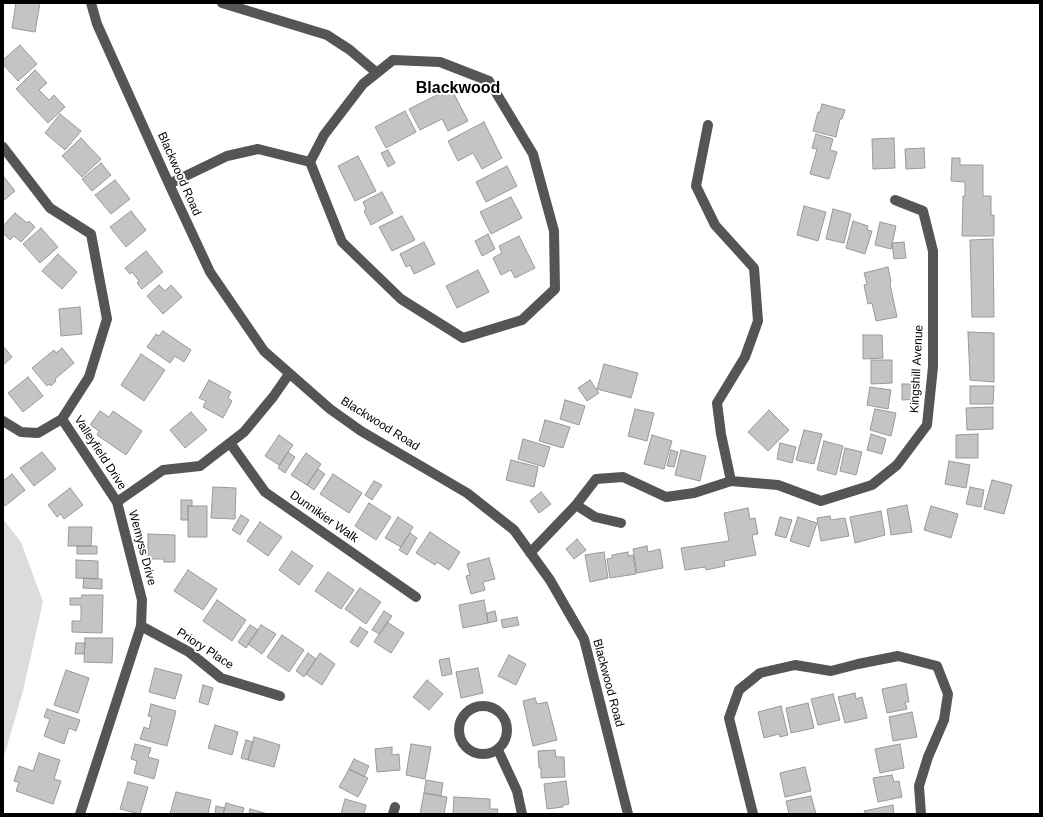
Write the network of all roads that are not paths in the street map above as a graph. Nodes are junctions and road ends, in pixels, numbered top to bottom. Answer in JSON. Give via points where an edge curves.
{"nodes":[{"id":1,"x":91,"y":3,"type":"edge"},
{"id":2,"x":222,"y":3,"type":"edge"},
{"id":3,"x":377,"y":73,"type":"junction"},
{"id":4,"x":708,"y":124,"type":"dead end"},
{"id":5,"x":3,"y":148,"type":"edge"},
{"id":6,"x":310,"y":162,"type":"junction"},
{"id":7,"x":169,"y":184,"type":"junction"},
{"id":8,"x":895,"y":200,"type":"dead end"},
{"id":9,"x":289,"y":374,"type":"junction"},
{"id":10,"x":62,"y":419,"type":"junction"},
{"id":11,"x":3,"y":422,"type":"edge"},
{"id":12,"x":230,"y":443,"type":"junction"},
{"id":13,"x":731,"y":481,"type":"junction"},
{"id":14,"x":116,"y":502,"type":"junction"},
{"id":15,"x":576,"y":505,"type":"junction"},
{"id":16,"x":622,"y":523,"type":"dead end"},
{"id":17,"x":530,"y":553,"type":"junction"},
{"id":18,"x":416,"y":597,"type":"dead end"},
{"id":19,"x":141,"y":626,"type":"junction"},
{"id":20,"x":280,"y":696,"type":"dead end"},
{"id":21,"x":498,"y":750,"type":"junction"},
{"id":22,"x":80,"y":814,"type":"edge"},
{"id":23,"x":522,"y":814,"type":"edge"},
{"id":24,"x":628,"y":814,"type":"edge"},
{"id":25,"x":753,"y":814,"type":"edge"},
{"id":26,"x":921,"y":814,"type":"edge"}],
"edges":[{"from":1,"to":7,"type":"street","name":"Blackwood Road","via":[[97,24]]},
{"from":2,"to":3,"type":"street","via":[[327,35]]},
{"from":3,"to":6,"type":"street","via":[[363,84],[324,135]]},
{"from":3,"to":6,"type":"street","via":[[393,60],[440,62],[489,81],[533,154],[554,231],[555,289],[522,320],[463,338],[401,299],[342,242]]},
{"from":4,"to":13,"type":"street","via":[[696,186],[715,225],[754,268],[758,322],[745,357],[717,403]]},
{"from":5,"to":10,"type":"street","name":"Valleyfield Drive","via":[[50,208],[91,234],[107,319],[89,377]]},
{"from":6,"to":7,"type":"street","via":[[258,149],[227,156]]},
{"from":7,"to":9,"type":"street","name":"Blackwood Road","via":[[210,272],[264,351]]},
{"from":8,"to":13,"type":"street","name":"Kingshill Avenue","via":[[923,211],[933,251],[933,367],[927,425],[897,465],[872,486],[821,501],[778,485]]},
{"from":9,"to":12,"type":"street","name":"Wemyss Drive","via":[[274,397],[244,432]]},
{"from":9,"to":17,"type":"street","name":"Blackwood Road","via":[[330,409],[361,430],[467,493],[514,530]]},
{"from":10,"to":11,"type":"street","name":"Valleyfield Drive","via":[[38,433],[21,432]]},
{"from":10,"to":14,"type":"street","name":"Valleyfield Drive"},
{"from":12,"to":14,"type":"street","name":"Wemyss Drive","via":[[200,466],[162,470]]},
{"from":12,"to":18,"type":"street","name":"Dunnikier Walk","via":[[265,492]]},
{"from":13,"to":15,"type":"street","name":"Kingshill Avenue","via":[[694,493],[666,497],[623,477],[596,479]]},
{"from":14,"to":19,"type":"street","name":"Wemyss Drive","via":[[142,600]]},
{"from":15,"to":16,"type":"street","via":[[595,517]]},
{"from":15,"to":17,"type":"street","name":"Kingshill Avenue"},
{"from":17,"to":24,"type":"street","name":"Blackwood Road","via":[[550,580],[584,640]]},
{"from":19,"to":20,"type":"street","name":"Priory Place","via":[[189,652],[222,678]]},
{"from":19,"to":22,"type":"street","name":"Wemyss Drive"},
{"from":21,"to":21,"type":"street","via":[[483,755],[476,754],[463,744],[458,730],[464,715],[470,710],[485,706],[493,708],[505,720],[506,736]]},
{"from":21,"to":23,"type":"street","via":[[517,791]]},
{"from":25,"to":26,"type":"street","via":[[729,718],[739,690],[760,672],[795,665],[831,671],[898,656],[937,666],[948,694],[944,720],[919,786]]}]}
